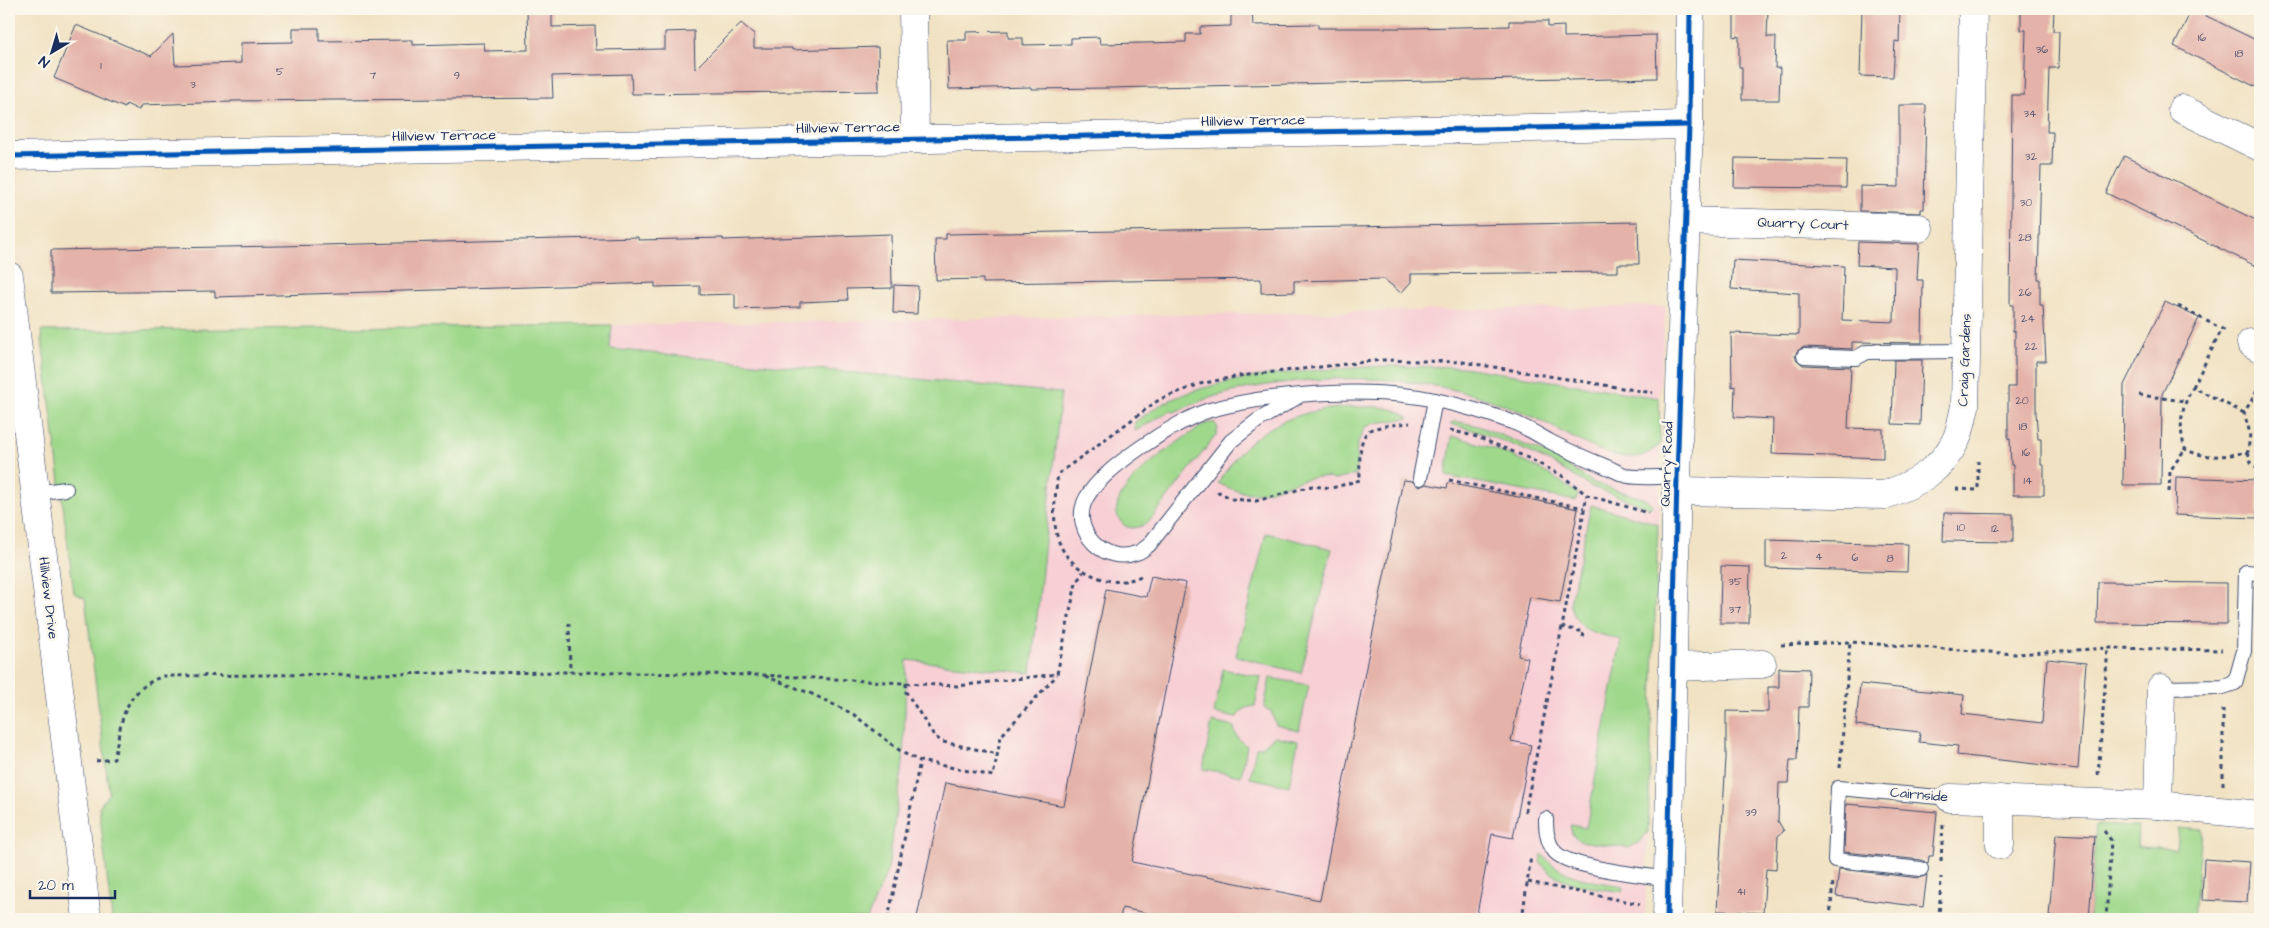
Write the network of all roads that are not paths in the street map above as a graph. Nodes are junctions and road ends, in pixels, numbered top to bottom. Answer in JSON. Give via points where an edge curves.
{"nodes":[{"id":1,"x":912,"y":9,"type":"edge"},
{"id":2,"x":1690,"y":9,"type":"edge"},
{"id":3,"x":1973,"y":9,"type":"edge"},
{"id":4,"x":2182,"y":109,"type":"dead end"},
{"id":5,"x":1689,"y":125,"type":"junction"},
{"id":6,"x":915,"y":138,"type":"junction"},
{"id":7,"x":2260,"y":147,"type":"edge"},
{"id":8,"x":9,"y":156,"type":"edge"},
{"id":9,"x":1686,"y":221,"type":"junction"},
{"id":10,"x":1919,"y":228,"type":"dead end"},
{"id":11,"x":9,"y":276,"type":"edge"},
{"id":12,"x":1966,"y":351,"type":"junction"},
{"id":13,"x":1804,"y":356,"type":"dead end"},
{"id":14,"x":1299,"y":396,"type":"junction"},
{"id":15,"x":1435,"y":400,"type":"junction"},
{"id":16,"x":1420,"y":478,"type":"dead end"},
{"id":17,"x":66,"y":489,"type":"dead end"},
{"id":18,"x":35,"y":493,"type":"junction"},
{"id":19,"x":1677,"y":495,"type":"junction"},
{"id":20,"x":2260,"y":573,"type":"edge"},
{"id":21,"x":1767,"y":655,"type":"road end"},
{"id":22,"x":1673,"y":666,"type":"junction"},
{"id":23,"x":2161,"y":688,"type":"joint"},
{"id":24,"x":1950,"y":798,"type":"joint"},
{"id":25,"x":2000,"y":799,"type":"junction"},
{"id":26,"x":2158,"y":805,"type":"junction"},
{"id":27,"x":2260,"y":815,"type":"edge"},
{"id":28,"x":1546,"y":819,"type":"dead end"},
{"id":29,"x":2000,"y":845,"type":"dead end"},
{"id":30,"x":1921,"y":869,"type":"dead end"},
{"id":31,"x":1668,"y":879,"type":"junction"},
{"id":32,"x":1667,"y":913,"type":"edge"},
{"id":33,"x":87,"y":919,"type":"edge"}],
"edges":[{"from":1,"to":6,"type":"street"},
{"from":2,"to":5,"type":"street","name":"Quarry Road"},
{"from":3,"to":12,"type":"street","name":"Craig Gardens"},
{"from":4,"to":7,"type":"street"},
{"from":5,"to":6,"type":"street","name":"Hillview Terrace"},
{"from":5,"to":9,"type":"street","name":"Quarry Road"},
{"from":6,"to":8,"type":"street","name":"Hillview Terrace"},
{"from":9,"to":10,"type":"street","name":"Quarry Court"},
{"from":9,"to":19,"type":"street","name":"Quarry Road"},
{"from":11,"to":18,"type":"street","name":"Hillview Drive"},
{"from":12,"to":13,"type":"lane","via":[[1866,352],[1856,358]]},
{"from":12,"to":19,"type":"street","name":"Craig Gardens","via":[[1965,406],[1956,440],[1936,468],[1913,485],[1884,495]]},
{"from":14,"to":14,"type":"lane","via":[[1243,430],[1231,441],[1149,545],[1136,553],[1111,554],[1089,539],[1081,514],[1085,501],[1092,489],[1128,456],[1208,411],[1250,401]]},
{"from":14,"to":15,"type":"lane","via":[[1370,392]]},
{"from":15,"to":16,"type":"lane"},
{"from":15,"to":19,"type":"lane","via":[[1513,422],[1576,455]]},
{"from":17,"to":18,"type":"lane"},
{"from":18,"to":33,"type":"street","name":"Hillview Drive"},
{"from":19,"to":22,"type":"street","name":"Quarry Road"},
{"from":20,"to":23,"type":"lane","via":[[2246,572],[2244,652],[2236,683],[2223,687]]},
{"from":21,"to":22,"type":"street"},
{"from":22,"to":31,"type":"street","name":"Quarry Road"},
{"from":23,"to":26,"type":"street"},
{"from":24,"to":25,"type":"street","name":"Cairnside"},
{"from":24,"to":30,"type":"lane","name":"Cairnside","via":[[1838,788],[1834,860]]},
{"from":25,"to":26,"type":"street","name":"Cairnside"},
{"from":25,"to":29,"type":"street"},
{"from":26,"to":27,"type":"street","name":"Cairnside"},
{"from":28,"to":31,"type":"lane","via":[[1546,836],[1556,852],[1573,862]]},
{"from":31,"to":32,"type":"street","name":"Quarry Road"}]}
